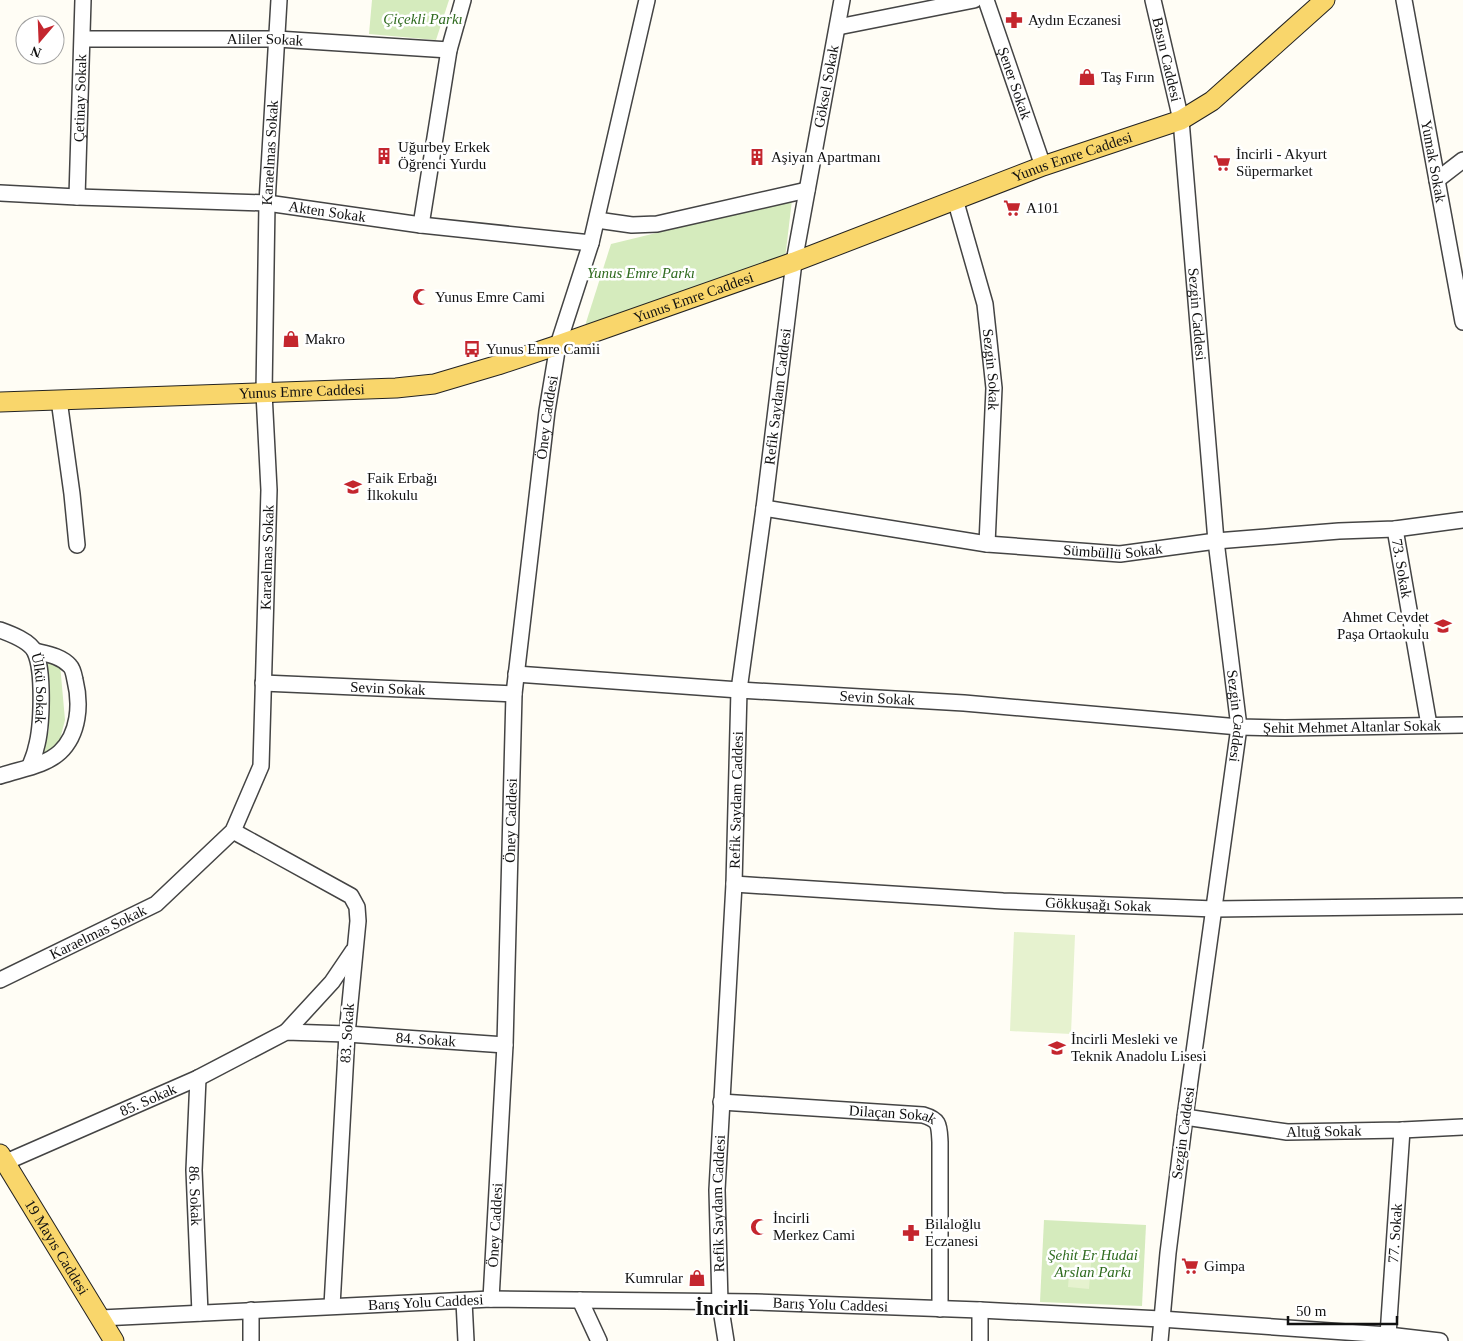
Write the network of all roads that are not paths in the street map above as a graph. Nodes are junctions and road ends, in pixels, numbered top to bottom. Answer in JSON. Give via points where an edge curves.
{"nodes":[{"id":1,"x":83,"y":0,"type":"edge"},
{"id":2,"x":279,"y":0,"type":"edge"},
{"id":3,"x":463,"y":0,"type":"edge"},
{"id":4,"x":647,"y":0,"type":"edge"},
{"id":5,"x":842,"y":0,"type":"edge"},
{"id":6,"x":974,"y":0,"type":"edge"},
{"id":7,"x":986,"y":0,"type":"edge"},
{"id":8,"x":1152,"y":0,"type":"edge"},
{"id":9,"x":1325,"y":0,"type":"edge"},
{"id":10,"x":1404,"y":0,"type":"edge"},
{"id":11,"x":838,"y":27,"type":"junction"},
{"id":12,"x":83,"y":39,"type":"junction"},
{"id":13,"x":277,"y":39,"type":"junction"},
{"id":14,"x":449,"y":50,"type":"junction"},
{"id":15,"x":1181,"y":120,"type":"junction"},
{"id":16,"x":1463,"y":160,"type":"edge"},
{"id":17,"x":1043,"y":166,"type":"junction"},
{"id":18,"x":1437,"y":180,"type":"junction"},
{"id":19,"x":807,"y":190,"type":"junction"},
{"id":20,"x":0,"y":193,"type":"edge"},
{"id":21,"x":77,"y":197,"type":"junction"},
{"id":22,"x":955,"y":199,"type":"junction"},
{"id":23,"x":267,"y":203,"type":"junction"},
{"id":24,"x":597,"y":220,"type":"junction"},
{"id":25,"x":420,"y":225,"type":"junction"},
{"id":26,"x":591,"y":243,"type":"junction"},
{"id":27,"x":794,"y":262,"type":"junction"},
{"id":28,"x":1463,"y":322,"type":"edge"},
{"id":29,"x":558,"y":345,"type":"junction"},
{"id":30,"x":264,"y":392,"type":"junction"},
{"id":31,"x":59,"y":400,"type":"junction"},
{"id":32,"x":0,"y":402,"type":"edge"},
{"id":33,"x":764,"y":508,"type":"junction"},
{"id":34,"x":1463,"y":520,"type":"edge"},
{"id":35,"x":1395,"y":529,"type":"junction"},
{"id":36,"x":1216,"y":541,"type":"junction"},
{"id":37,"x":987,"y":544,"type":"junction"},
{"id":38,"x":77,"y":545,"type":"dead end"},
{"id":39,"x":0,"y":630,"type":"edge"},
{"id":40,"x":35,"y":651,"type":"junction"},
{"id":41,"x":516,"y":674,"type":"junction"},
{"id":42,"x":262,"y":683,"type":"junction"},
{"id":43,"x":739,"y":690,"type":"junction"},
{"id":44,"x":514,"y":694,"type":"junction"},
{"id":45,"x":1429,"y":725,"type":"junction"},
{"id":46,"x":1463,"y":725,"type":"edge"},
{"id":47,"x":1239,"y":727,"type":"junction"},
{"id":48,"x":30,"y":766,"type":"junction"},
{"id":49,"x":0,"y":776,"type":"edge"},
{"id":50,"x":233,"y":831,"type":"junction"},
{"id":51,"x":734,"y":884,"type":"junction"},
{"id":52,"x":1463,"y":906,"type":"edge"},
{"id":53,"x":1214,"y":909,"type":"junction"},
{"id":54,"x":355,"y":949,"type":"junction"},
{"id":55,"x":0,"y":980,"type":"edge"},
{"id":56,"x":286,"y":1032,"type":"junction"},
{"id":57,"x":347,"y":1034,"type":"junction"},
{"id":58,"x":505,"y":1045,"type":"junction"},
{"id":59,"x":198,"y":1078,"type":"junction"},
{"id":60,"x":721,"y":1102,"type":"junction"},
{"id":61,"x":1185,"y":1117,"type":"junction"},
{"id":62,"x":1463,"y":1127,"type":"edge"},
{"id":63,"x":1402,"y":1130,"type":"junction"},
{"id":64,"x":3,"y":1158,"type":"edge"},
{"id":65,"x":491,"y":1299,"type":"junction"},
{"id":66,"x":580,"y":1300,"type":"junction"},
{"id":67,"x":464,"y":1301,"type":"junction"},
{"id":68,"x":720,"y":1303,"type":"junction"},
{"id":69,"x":332,"y":1306,"type":"junction"},
{"id":70,"x":940,"y":1309,"type":"junction"},
{"id":71,"x":251,"y":1310,"type":"junction"},
{"id":72,"x":980,"y":1310,"type":"junction"},
{"id":73,"x":200,"y":1313,"type":"junction"},
{"id":74,"x":101,"y":1318,"type":"junction"},
{"id":75,"x":1161,"y":1319,"type":"junction"},
{"id":76,"x":1289,"y":1335,"type":"edge"},
{"id":77,"x":1388,"y":1335,"type":"junction"},
{"id":78,"x":114,"y":1341,"type":"edge"},
{"id":79,"x":251,"y":1341,"type":"edge"},
{"id":80,"x":466,"y":1341,"type":"edge"},
{"id":81,"x":599,"y":1341,"type":"edge"},
{"id":82,"x":726,"y":1341,"type":"edge"},
{"id":83,"x":980,"y":1341,"type":"edge"},
{"id":84,"x":1160,"y":1341,"type":"edge"},
{"id":85,"x":1440,"y":1341,"type":"edge"}],
"edges":[{"from":1,"to":12,"type":"street","name":"Çetinay Sokak"},
{"from":2,"to":13,"type":"street","name":"Karaelmas Sokak"},
{"from":3,"to":14,"type":"street"},
{"from":4,"to":24,"type":"street"},
{"from":5,"to":11,"type":"street","name":"Göksel Sokak"},
{"from":6,"to":11,"type":"street"},
{"from":7,"to":17,"type":"street","name":"Şener Sokak"},
{"from":8,"to":15,"type":"street","name":"Basın Caddesi"},
{"from":9,"to":15,"type":"main road","name":"Yunus Emre Caddesi","via":[[1212,101]]},
{"from":10,"to":18,"type":"street","name":"Yumak Sokak"},
{"from":11,"to":19,"type":"street","name":"Göksel Sokak"},
{"from":12,"to":13,"type":"street","name":"Aliler Sokak"},
{"from":12,"to":21,"type":"street","name":"Çetinay Sokak"},
{"from":13,"to":14,"type":"street","name":"Aliler Sokak"},
{"from":13,"to":23,"type":"street","name":"Karaelmas Sokak"},
{"from":14,"to":25,"type":"street"},
{"from":15,"to":17,"type":"main road","name":"Yunus Emre Caddesi"},
{"from":15,"to":36,"type":"street","name":"Sezgin Caddesi"},
{"from":16,"to":18,"type":"street"},
{"from":17,"to":22,"type":"main road","name":"Yunus Emre Caddesi"},
{"from":18,"to":28,"type":"street","name":"Yumak Sokak"},
{"from":19,"to":24,"type":"street","via":[[657,224],[632,225]]},
{"from":19,"to":27,"type":"street","name":"Göksel Sokak"},
{"from":20,"to":21,"type":"street","name":"Akten Sokak"},
{"from":21,"to":23,"type":"street","name":"Akten Sokak"},
{"from":22,"to":27,"type":"main road","name":"Yunus Emre Caddesi"},
{"from":22,"to":37,"type":"street","name":"Sezgin Sokak","via":[[985,304],[994,388]]},
{"from":23,"to":25,"type":"street","name":"Akten Sokak"},
{"from":23,"to":30,"type":"street","name":"Karaelmas Sokak"},
{"from":24,"to":26,"type":"street"},
{"from":25,"to":26,"type":"street","name":"Akten Sokak"},
{"from":26,"to":29,"type":"street"},
{"from":27,"to":29,"type":"main road","name":"Yunus Emre Caddesi"},
{"from":27,"to":33,"type":"street","name":"Refik Saydam Caddesi"},
{"from":29,"to":30,"type":"main road","name":"Yunus Emre Caddesi","via":[[434,384]]},
{"from":29,"to":41,"type":"street","name":"Öney Caddesi","via":[[547,411]]},
{"from":30,"to":31,"type":"main road","name":"Yunus Emre Caddesi"},
{"from":30,"to":42,"type":"street","name":"Karaelmas Sokak","via":[[269,490]]},
{"from":31,"to":32,"type":"main road","name":"Yunus Emre Caddesi"},
{"from":31,"to":38,"type":"street"},
{"from":33,"to":37,"type":"street","name":"Sümbüllü Sokak"},
{"from":33,"to":43,"type":"street","name":"Refik Saydam Caddesi"},
{"from":34,"to":35,"type":"street","name":"Sümbüllü Sokak"},
{"from":35,"to":36,"type":"street","name":"Sümbüllü Sokak"},
{"from":35,"to":45,"type":"street","name":"73. Sokak"},
{"from":36,"to":37,"type":"street","name":"Sümbüllü Sokak","via":[[1120,554]]},
{"from":36,"to":47,"type":"street","name":"Sezgin Caddesi"},
{"from":39,"to":40,"type":"street","name":"Ülkü Sokak","via":[[26,642]]},
{"from":40,"to":48,"type":"street","name":"Ülkü Sokak","via":[[40,677],[40,717],[37,747]]},
{"from":40,"to":48,"type":"street","via":[[60,658],[72,668],[77,687],[77,712],[66,745],[50,759]]},
{"from":41,"to":43,"type":"street","name":"Sevin Sokak"},
{"from":41,"to":44,"type":"street","name":"Öney Caddesi"},
{"from":42,"to":44,"type":"street","name":"Sevin Sokak"},
{"from":42,"to":50,"type":"street","name":"Karaelmas Sokak","via":[[261,766]]},
{"from":43,"to":47,"type":"street","name":"Sevin Sokak","via":[[964,703]]},
{"from":43,"to":51,"type":"street","name":"Refik Saydam Caddesi"},
{"from":44,"to":58,"type":"street","name":"Öney Caddesi"},
{"from":45,"to":46,"type":"street","name":"Şehit Mehmet Altanlar Sokak"},
{"from":45,"to":47,"type":"street","name":"Şehit Mehmet Altanlar Sokak"},
{"from":47,"to":53,"type":"street","name":"Sezgin Caddesi"},
{"from":48,"to":49,"type":"street"},
{"from":50,"to":54,"type":"street","name":"83. Sokak","via":[[351,896],[357,907]]},
{"from":50,"to":55,"type":"street","name":"Karaelmas Sokak","via":[[156,904]]},
{"from":51,"to":53,"type":"street","name":"Gökkuşağı Sokak","via":[[1003,901]]},
{"from":51,"to":60,"type":"street","name":"Refik Saydam Caddesi"},
{"from":52,"to":53,"type":"street","name":"Gökkuşağı Sokak"},
{"from":53,"to":61,"type":"street","name":"Sezgin Caddesi"},
{"from":54,"to":56,"type":"street","name":"85. Sokak","via":[[332,982]]},
{"from":54,"to":57,"type":"street","name":"83. Sokak"},
{"from":56,"to":57,"type":"street","name":"85. Sokak"},
{"from":56,"to":59,"type":"street","name":"85. Sokak"},
{"from":57,"to":58,"type":"street","name":"84. Sokak"},
{"from":57,"to":69,"type":"street","name":"83. Sokak"},
{"from":58,"to":65,"type":"street","name":"Öney Caddesi"},
{"from":59,"to":64,"type":"street","name":"85. Sokak"},
{"from":59,"to":73,"type":"street","name":"86. Sokak","via":[[194,1170]]},
{"from":60,"to":68,"type":"street","name":"Refik Saydam Caddesi","via":[[717,1190]]},
{"from":60,"to":70,"type":"street","name":"Dilaçan Sokak","via":[[933,1118],[939,1126],[940,1142]]},
{"from":61,"to":63,"type":"street","name":"Altuğ Sokak","via":[[1287,1132]]},
{"from":61,"to":75,"type":"street","name":"Sezgin Caddesi"},
{"from":62,"to":63,"type":"street","name":"Altuğ Sokak"},
{"from":63,"to":77,"type":"street","name":"77. Sokak"},
{"from":64,"to":74,"type":"main road","name":"19 Mayıs Caddesi"},
{"from":65,"to":66,"type":"street","name":"Barış Yolu Caddesi"},
{"from":65,"to":67,"type":"street","name":"Barış Yolu Caddesi"},
{"from":66,"to":68,"type":"street","name":"Barış Yolu Caddesi"},
{"from":66,"to":81,"type":"street"},
{"from":67,"to":69,"type":"street","name":"Barış Yolu Caddesi"},
{"from":67,"to":80,"type":"street"},
{"from":68,"to":70,"type":"street","name":"Barış Yolu Caddesi"},
{"from":68,"to":82,"type":"street","name":"Refik Saydam Caddesi"},
{"from":69,"to":71,"type":"street","name":"Barış Yolu Caddesi"},
{"from":70,"to":72,"type":"street","name":"Barış Yolu Caddesi"},
{"from":71,"to":73,"type":"street","name":"Barış Yolu Caddesi"},
{"from":71,"to":79,"type":"street"},
{"from":72,"to":75,"type":"street","name":"Barış Yolu Caddesi"},
{"from":72,"to":83,"type":"street"},
{"from":73,"to":74,"type":"street","name":"Barış Yolu Caddesi"},
{"from":74,"to":78,"type":"main road","name":"19 Mayıs Caddesi"},
{"from":75,"to":76,"type":"street","name":"Barış Yolu Caddesi"},
{"from":75,"to":84,"type":"street","name":"Sezgin Caddesi"},
{"from":76,"to":77,"type":"street","name":"Barış Yolu Caddesi"},
{"from":77,"to":85,"type":"street","name":"Barış Yolu Caddesi"}]}
